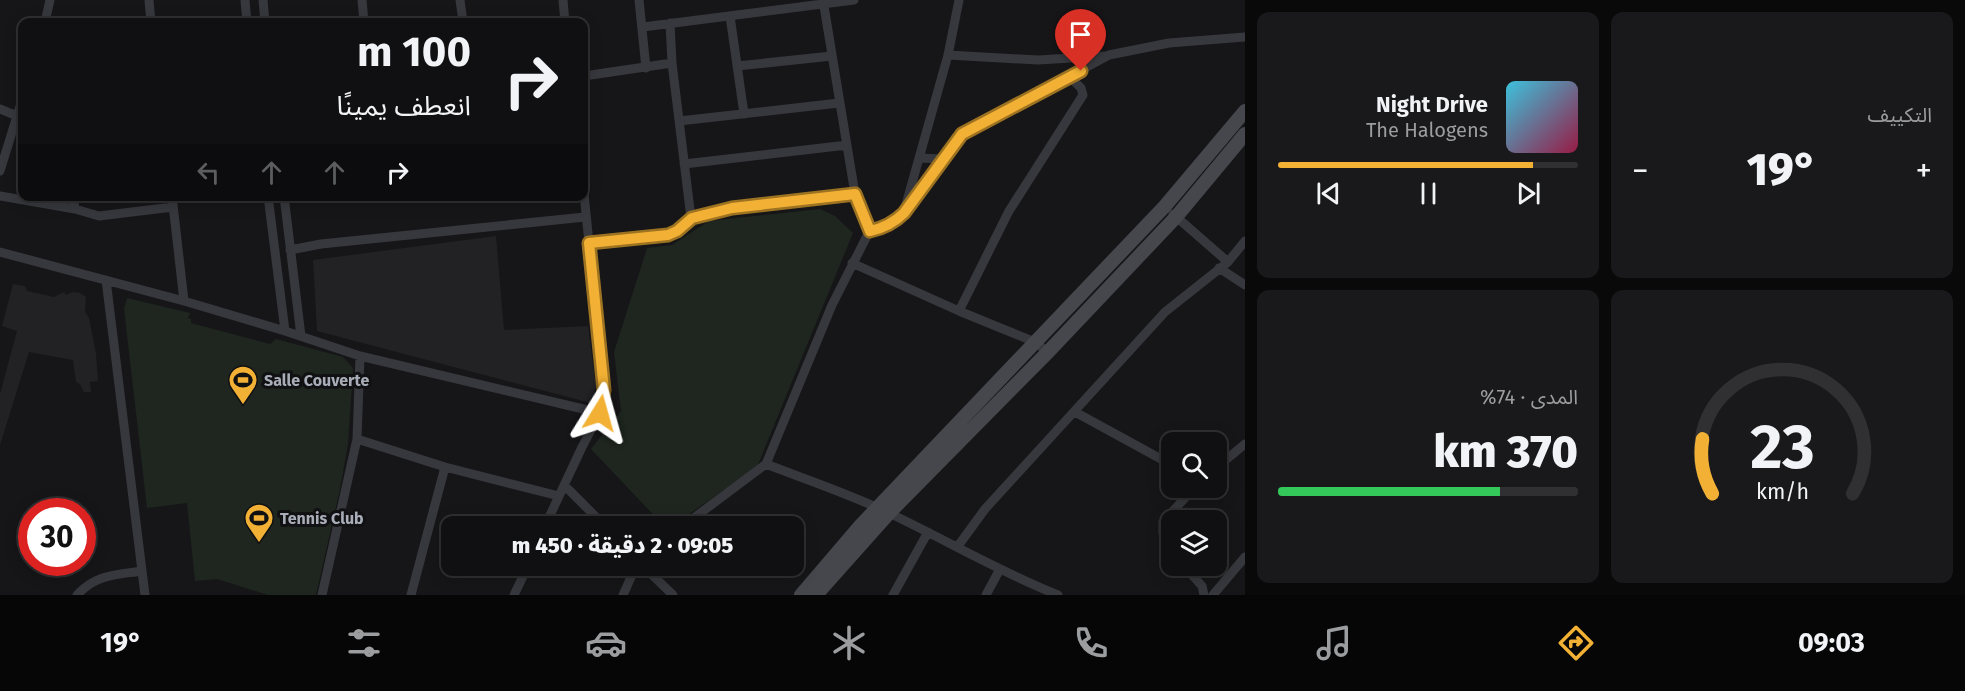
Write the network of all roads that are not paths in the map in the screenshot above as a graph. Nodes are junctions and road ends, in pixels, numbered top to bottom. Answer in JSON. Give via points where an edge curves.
{"nodes":[{"id":1,"x":50,"y":0,"type":"edge"},
{"id":2,"x":149,"y":0,"type":"edge"},
{"id":3,"x":245,"y":0,"type":"edge"},
{"id":4,"x":263,"y":0,"type":"edge"},
{"id":5,"x":362,"y":0,"type":"edge"},
{"id":6,"x":460,"y":0,"type":"edge"},
{"id":7,"x":563,"y":0,"type":"edge"},
{"id":8,"x":639,"y":0,"type":"edge"},
{"id":9,"x":854,"y":0,"type":"edge"},
{"id":10,"x":959,"y":0,"type":"edge"},
{"id":11,"x":823,"y":2,"type":"edge"},
{"id":12,"x":791,"y":4,"type":"edge"},
{"id":13,"x":730,"y":16,"type":"junction"},
{"id":14,"x":46,"y":18,"type":"edge"},
{"id":15,"x":151,"y":18,"type":"edge"},
{"id":16,"x":247,"y":18,"type":"edge"},
{"id":17,"x":265,"y":18,"type":"edge"},
{"id":18,"x":364,"y":18,"type":"edge"},
{"id":19,"x":462,"y":18,"type":"edge"},
{"id":20,"x":565,"y":18,"type":"edge"},
{"id":21,"x":670,"y":23,"type":"junction"},
{"id":22,"x":643,"y":27,"type":"junction"},
{"id":23,"x":1245,"y":37,"type":"edge"},
{"id":24,"x":948,"y":55,"type":"junction"},
{"id":25,"x":832,"y":56,"type":"junction"},
{"id":26,"x":1109,"y":56,"type":"junction"},
{"id":27,"x":672,"y":63,"type":"junction"},
{"id":28,"x":737,"y":66,"type":"junction"},
{"id":29,"x":646,"y":68,"type":"junction"},
{"id":30,"x":588,"y":75,"type":"edge"},
{"id":31,"x":1070,"y":77,"type":"junction"},
{"id":32,"x":839,"y":102,"type":"junction"},
{"id":33,"x":0,"y":109,"type":"edge"},
{"id":34,"x":1245,"y":111,"type":"edge"},
{"id":35,"x":18,"y":113,"type":"edge"},
{"id":36,"x":744,"y":114,"type":"junction"},
{"id":37,"x":17,"y":116,"type":"junction"},
{"id":38,"x":679,"y":121,"type":"junction"},
{"id":39,"x":18,"y":129,"type":"edge"},
{"id":40,"x":1245,"y":134,"type":"edge"},
{"id":41,"x":847,"y":145,"type":"junction"},
{"id":42,"x":919,"y":158,"type":"junction"},
{"id":43,"x":943,"y":159,"type":"junction"},
{"id":44,"x":684,"y":164,"type":"junction"},
{"id":45,"x":0,"y":171,"type":"edge"},
{"id":46,"x":855,"y":194,"type":"junction"},
{"id":47,"x":0,"y":196,"type":"edge"},
{"id":48,"x":18,"y":199,"type":"edge"},
{"id":49,"x":31,"y":201,"type":"edge"},
{"id":50,"x":74,"y":201,"type":"edge"},
{"id":51,"x":269,"y":201,"type":"edge"},
{"id":52,"x":285,"y":201,"type":"edge"},
{"id":53,"x":584,"y":201,"type":"edge"},
{"id":54,"x":173,"y":202,"type":"edge"},
{"id":55,"x":1165,"y":206,"type":"junction"},
{"id":56,"x":75,"y":208,"type":"junction"},
{"id":57,"x":904,"y":213,"type":"junction"},
{"id":58,"x":585,"y":217,"type":"junction"},
{"id":59,"x":1176,"y":217,"type":"junction"},
{"id":60,"x":692,"y":218,"type":"junction"},
{"id":61,"x":870,"y":231,"type":"junction"},
{"id":62,"x":1245,"y":242,"type":"edge"},
{"id":63,"x":589,"y":243,"type":"junction"},
{"id":64,"x":290,"y":250,"type":"junction"},
{"id":65,"x":0,"y":252,"type":"edge"},
{"id":66,"x":1228,"y":262,"type":"junction"},
{"id":67,"x":852,"y":263,"type":"junction"},
{"id":68,"x":1219,"y":268,"type":"junction"},
{"id":69,"x":106,"y":280,"type":"junction"},
{"id":70,"x":1245,"y":285,"type":"edge"},
{"id":71,"x":184,"y":301,"type":"junction"},
{"id":72,"x":959,"y":311,"type":"junction"},
{"id":73,"x":285,"y":331,"type":"junction"},
{"id":74,"x":301,"y":336,"type":"junction"},
{"id":75,"x":1035,"y":342,"type":"junction"},
{"id":76,"x":1048,"y":352,"type":"junction"},
{"id":77,"x":360,"y":356,"type":"junction"},
{"id":78,"x":1075,"y":412,"type":"junction"},
{"id":79,"x":600,"y":413,"type":"junction"},
{"id":80,"x":357,"y":439,"type":"junction"},
{"id":81,"x":1245,"y":444,"type":"edge"},
{"id":82,"x":1161,"y":459,"type":"edge"},
{"id":83,"x":1227,"y":459,"type":"edge"},
{"id":84,"x":766,"y":464,"type":"junction"},
{"id":85,"x":445,"y":468,"type":"junction"},
{"id":86,"x":564,"y":485,"type":"junction"},
{"id":87,"x":559,"y":496,"type":"junction"},
{"id":88,"x":1184,"y":498,"type":"edge"},
{"id":89,"x":884,"y":510,"type":"junction"},
{"id":90,"x":1172,"y":510,"type":"edge"},
{"id":91,"x":550,"y":516,"type":"edge"},
{"id":92,"x":595,"y":516,"type":"edge"},
{"id":93,"x":696,"y":516,"type":"edge"},
{"id":94,"x":928,"y":532,"type":"junction"},
{"id":95,"x":958,"y":546,"type":"junction"},
{"id":96,"x":1245,"y":557,"type":"edge"},
{"id":97,"x":1000,"y":569,"type":"junction"},
{"id":98,"x":142,"y":571,"type":"junction"},
{"id":99,"x":523,"y":576,"type":"edge"},
{"id":100,"x":632,"y":576,"type":"edge"},
{"id":101,"x":653,"y":576,"type":"edge"},
{"id":102,"x":1193,"y":576,"type":"edge"},
{"id":103,"x":77,"y":595,"type":"edge"},
{"id":104,"x":145,"y":595,"type":"edge"},
{"id":105,"x":322,"y":595,"type":"edge"},
{"id":106,"x":411,"y":595,"type":"edge"},
{"id":107,"x":514,"y":595,"type":"edge"},
{"id":108,"x":623,"y":595,"type":"edge"},
{"id":109,"x":673,"y":595,"type":"edge"},
{"id":110,"x":801,"y":595,"type":"edge"},
{"id":111,"x":816,"y":595,"type":"edge"},
{"id":112,"x":892,"y":595,"type":"edge"},
{"id":113,"x":986,"y":595,"type":"edge"},
{"id":114,"x":1058,"y":595,"type":"edge"},
{"id":115,"x":1204,"y":595,"type":"edge"},
{"id":116,"x":1213,"y":595,"type":"edge"}],
"edges":[{"from":1,"to":14,"type":"street"},
{"from":2,"to":15,"type":"street"},
{"from":3,"to":16,"type":"street"},
{"from":4,"to":17,"type":"street"},
{"from":5,"to":18,"type":"street"},
{"from":6,"to":19,"type":"street"},
{"from":7,"to":20,"type":"street"},
{"from":8,"to":22,"type":"street"},
{"from":9,"to":11,"type":"street"},
{"from":10,"to":24,"type":"street"},
{"from":11,"to":12,"type":"street"},
{"from":11,"to":25,"type":"street"},
{"from":12,"to":13,"type":"street"},
{"from":13,"to":21,"type":"street"},
{"from":13,"to":28,"type":"street"},
{"from":21,"to":22,"type":"street"},
{"from":21,"to":27,"type":"street"},
{"from":22,"to":29,"type":"street"},
{"from":23,"to":26,"type":"street","via":[[1169,43]]},
{"from":24,"to":26,"type":"street","via":[[1038,60]]},
{"from":24,"to":42,"type":"street"},
{"from":25,"to":28,"type":"street"},
{"from":25,"to":32,"type":"street"},
{"from":26,"to":31,"type":"street"},
{"from":27,"to":29,"type":"street"},
{"from":27,"to":38,"type":"street"},
{"from":28,"to":36,"type":"street"},
{"from":29,"to":30,"type":"street"},
{"from":31,"to":43,"type":"street","via":[[962,134]]},
{"from":31,"to":72,"type":"street","via":[[1083,95],[1009,211]]},
{"from":32,"to":36,"type":"street"},
{"from":32,"to":41,"type":"street"},
{"from":33,"to":37,"type":"street"},
{"from":34,"to":55,"type":"street"},
{"from":35,"to":37,"type":"street"},
{"from":36,"to":38,"type":"street"},
{"from":37,"to":39,"type":"street"},
{"from":38,"to":44,"type":"street"},
{"from":39,"to":45,"type":"street"},
{"from":40,"to":59,"type":"street"},
{"from":41,"to":44,"type":"street"},
{"from":41,"to":46,"type":"street"},
{"from":42,"to":43,"type":"street"},
{"from":42,"to":57,"type":"street"},
{"from":43,"to":57,"type":"street"},
{"from":44,"to":60,"type":"street"},
{"from":46,"to":60,"type":"street","via":[[732,208]]},
{"from":46,"to":61,"type":"street"},
{"from":47,"to":48,"type":"street"},
{"from":49,"to":56,"type":"street"},
{"from":50,"to":56,"type":"street"},
{"from":51,"to":73,"type":"street"},
{"from":52,"to":64,"type":"street"},
{"from":53,"to":58,"type":"street"},
{"from":54,"to":56,"type":"street","via":[[104,216]]},
{"from":54,"to":71,"type":"street"},
{"from":55,"to":59,"type":"street"},
{"from":55,"to":75,"type":"street"},
{"from":57,"to":61,"type":"street","via":[[884,228]]},
{"from":58,"to":63,"type":"street"},
{"from":58,"to":64,"type":"street"},
{"from":59,"to":66,"type":"street"},
{"from":59,"to":76,"type":"street"},
{"from":60,"to":63,"type":"street","via":[[668,235]]},
{"from":61,"to":67,"type":"street"},
{"from":62,"to":66,"type":"street"},
{"from":63,"to":79,"type":"street","via":[[604,390]]},
{"from":64,"to":74,"type":"street"},
{"from":65,"to":69,"type":"street"},
{"from":66,"to":68,"type":"street"},
{"from":67,"to":72,"type":"street"},
{"from":67,"to":84,"type":"street"},
{"from":68,"to":70,"type":"street"},
{"from":68,"to":78,"type":"street","via":[[1165,312]]},
{"from":69,"to":71,"type":"street"},
{"from":69,"to":98,"type":"street"},
{"from":71,"to":73,"type":"street"},
{"from":72,"to":75,"type":"street"},
{"from":73,"to":74,"type":"street"},
{"from":74,"to":77,"type":"street"},
{"from":75,"to":76,"type":"street"},
{"from":75,"to":89,"type":"street"},
{"from":76,"to":89,"type":"street"},
{"from":77,"to":79,"type":"street"},
{"from":77,"to":80,"type":"street"},
{"from":78,"to":82,"type":"street"},
{"from":78,"to":95,"type":"street","via":[[985,509]]},
{"from":79,"to":86,"type":"street"},
{"from":80,"to":85,"type":"street"},
{"from":80,"to":105,"type":"street"},
{"from":81,"to":83,"type":"street"},
{"from":84,"to":89,"type":"street"},
{"from":84,"to":93,"type":"street"},
{"from":85,"to":87,"type":"street"},
{"from":85,"to":106,"type":"street"},
{"from":86,"to":87,"type":"street"},
{"from":86,"to":92,"type":"street"},
{"from":87,"to":91,"type":"street"},
{"from":88,"to":90,"type":"street"},
{"from":89,"to":94,"type":"street"},
{"from":89,"to":110,"type":"street","via":[[828,562]]},
{"from":89,"to":111,"type":"street"},
{"from":94,"to":95,"type":"street"},
{"from":94,"to":112,"type":"street"},
{"from":95,"to":97,"type":"street"},
{"from":96,"to":116,"type":"street"},
{"from":97,"to":113,"type":"street"},
{"from":97,"to":114,"type":"street"},
{"from":98,"to":103,"type":"street","via":[[101,577]]},
{"from":98,"to":104,"type":"street"},
{"from":99,"to":107,"type":"street"},
{"from":100,"to":108,"type":"street"},
{"from":101,"to":109,"type":"street"},
{"from":102,"to":115,"type":"street"}]}
